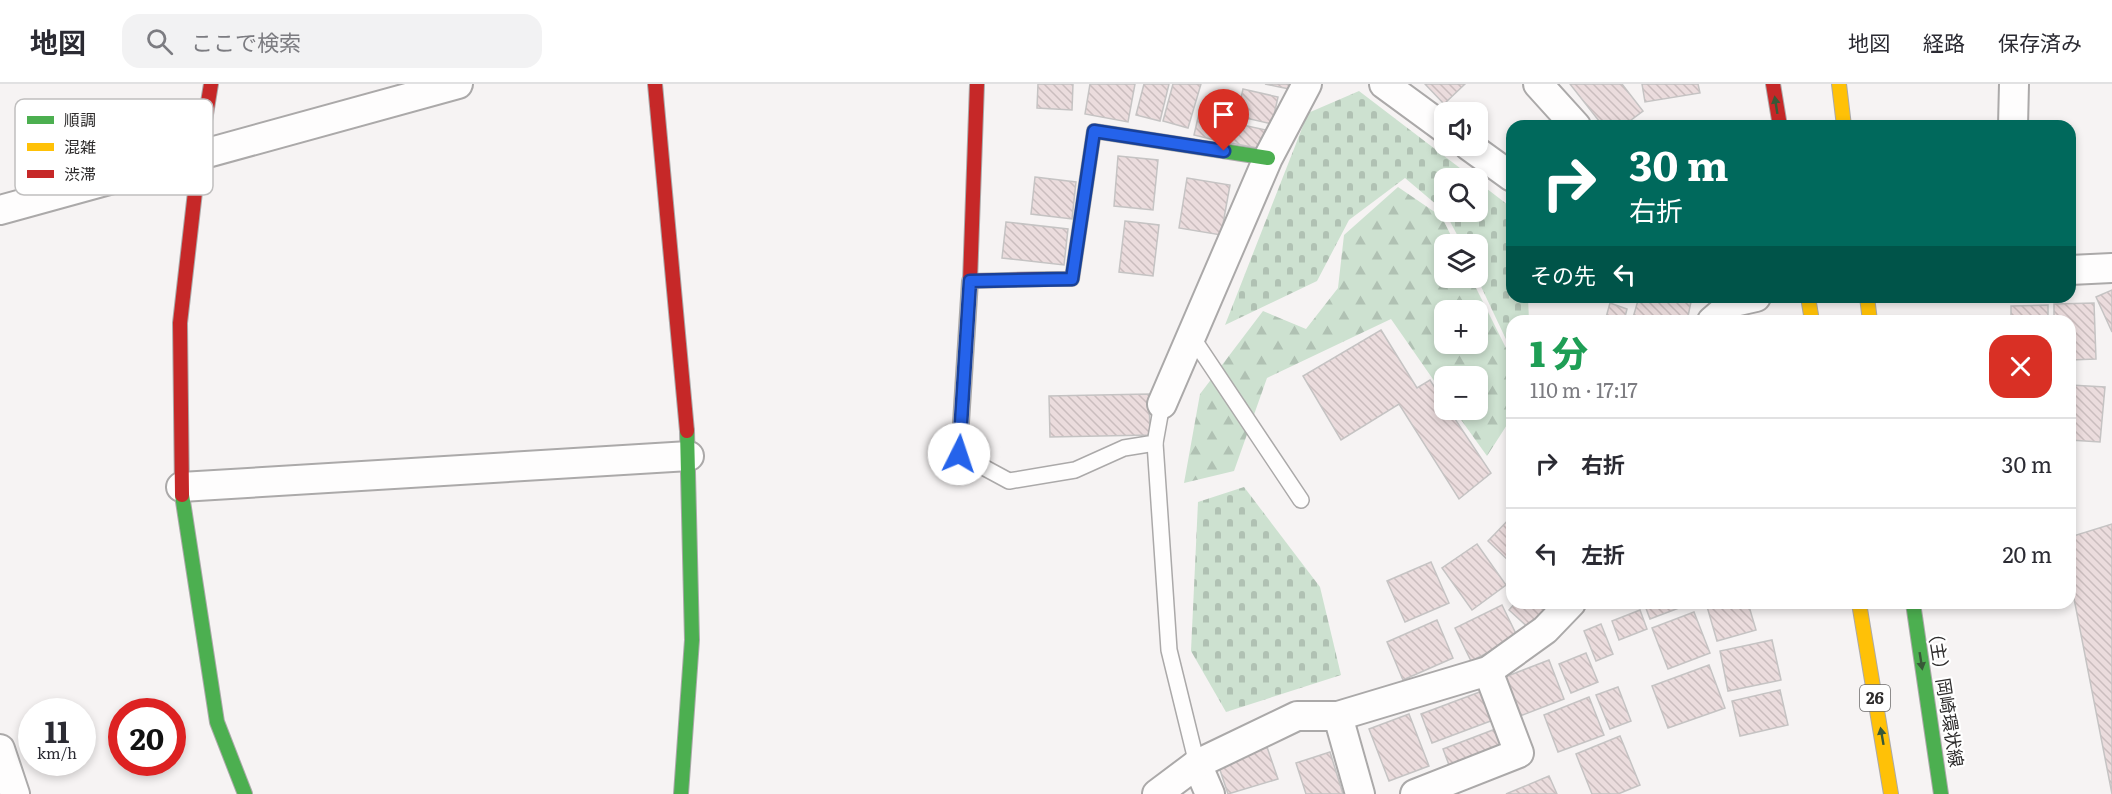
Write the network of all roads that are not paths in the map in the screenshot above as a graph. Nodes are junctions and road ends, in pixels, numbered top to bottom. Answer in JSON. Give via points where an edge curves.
{"nodes":[{"id":1,"x":211,"y":84,"type":"edge"},
{"id":2,"x":458,"y":84,"type":"edge"},
{"id":3,"x":655,"y":84,"type":"edge"},
{"id":4,"x":977,"y":84,"type":"edge"},
{"id":5,"x":1307,"y":84,"type":"edge"},
{"id":6,"x":1384,"y":84,"type":"edge"},
{"id":7,"x":1538,"y":84,"type":"edge"},
{"id":8,"x":1773,"y":84,"type":"edge"},
{"id":9,"x":1839,"y":84,"type":"edge"},
{"id":10,"x":2014,"y":84,"type":"edge"},
{"id":11,"x":209,"y":99,"type":"edge"},
{"id":12,"x":1570,"y":120,"type":"edge"},
{"id":13,"x":1778,"y":120,"type":"edge"},
{"id":14,"x":1843,"y":120,"type":"edge"},
{"id":15,"x":2013,"y":120,"type":"edge"},
{"id":16,"x":1434,"y":121,"type":"edge"},
{"id":17,"x":213,"y":153,"type":"edge"},
{"id":18,"x":1483,"y":156,"type":"edge"},
{"id":19,"x":1268,"y":158,"type":"junction"},
{"id":20,"x":1506,"y":173,"type":"edge"},
{"id":21,"x":56,"y":195,"type":"edge"},
{"id":22,"x":195,"y":195,"type":"edge"},
{"id":23,"x":0,"y":210,"type":"edge"},
{"id":24,"x":2112,"y":268,"type":"edge"},
{"id":25,"x":2076,"y":270,"type":"edge"},
{"id":26,"x":970,"y":281,"type":"junction"},
{"id":27,"x":1730,"y":303,"type":"edge"},
{"id":28,"x":1718,"y":315,"type":"edge"},
{"id":29,"x":1192,"y":337,"type":"junction"},
{"id":30,"x":1162,"y":404,"type":"joint"},
{"id":31,"x":1155,"y":443,"type":"junction"},
{"id":32,"x":689,"y":456,"type":"junction"},
{"id":33,"x":181,"y":487,"type":"junction"},
{"id":34,"x":1301,"y":500,"type":"dead end"},
{"id":35,"x":1565,"y":609,"type":"edge"},
{"id":36,"x":1860,"y":609,"type":"edge"},
{"id":37,"x":1913,"y":609,"type":"edge"},
{"id":38,"x":1488,"y":671,"type":"junction"},
{"id":39,"x":1338,"y":716,"type":"junction"},
{"id":40,"x":0,"y":749,"type":"edge"},
{"id":41,"x":1197,"y":764,"type":"junction"},
{"id":42,"x":14,"y":794,"type":"edge"},
{"id":43,"x":245,"y":794,"type":"edge"},
{"id":44,"x":681,"y":794,"type":"edge"},
{"id":45,"x":1157,"y":794,"type":"edge"},
{"id":46,"x":1210,"y":794,"type":"edge"},
{"id":47,"x":1360,"y":794,"type":"edge"},
{"id":48,"x":1415,"y":794,"type":"edge"},
{"id":49,"x":1892,"y":794,"type":"edge"},
{"id":50,"x":1941,"y":794,"type":"edge"}],
"edges":[{"from":1,"to":11,"type":"street"},
{"from":2,"to":17,"type":"street"},
{"from":3,"to":32,"type":"street"},
{"from":4,"to":26,"type":"street"},
{"from":5,"to":19,"type":"street"},
{"from":6,"to":16,"type":"street"},
{"from":7,"to":12,"type":"street"},
{"from":13,"to":8,"type":"street","one_way":true},
{"from":9,"to":14,"type":"street"},
{"from":10,"to":15,"type":"street"},
{"from":18,"to":20,"type":"street"},
{"from":19,"to":26,"type":"street","via":[[1094,131],[1072,279]]},
{"from":19,"to":29,"type":"street"},
{"from":21,"to":23,"type":"street"},
{"from":22,"to":33,"type":"street","via":[[180,323]]},
{"from":24,"to":25,"type":"street"},
{"from":26,"to":31,"type":"lane","via":[[959,454],[1009,481],[1075,470],[1124,448]]},
{"from":27,"to":28,"type":"street"},
{"from":29,"to":30,"type":"street"},
{"from":29,"to":34,"type":"lane"},
{"from":30,"to":31,"type":"lane"},
{"from":31,"to":41,"type":"lane","via":[[1169,650]]},
{"from":32,"to":33,"type":"street"},
{"from":32,"to":44,"type":"street","via":[[692,640]]},
{"from":33,"to":43,"type":"street","via":[[217,722]]},
{"from":35,"to":38,"type":"street","via":[[1545,630]]},
{"from":49,"to":36,"type":"street","number":"26","one_way":true},
{"from":37,"to":50,"type":"street","name":"（主）岡崎環状線","one_way":true},
{"from":38,"to":39,"type":"street"},
{"from":38,"to":48,"type":"street","via":[[1519,753]]},
{"from":39,"to":41,"type":"street","via":[[1297,716]]},
{"from":39,"to":47,"type":"street"},
{"from":40,"to":42,"type":"street"},
{"from":41,"to":45,"type":"street"},
{"from":41,"to":46,"type":"street"}]}
